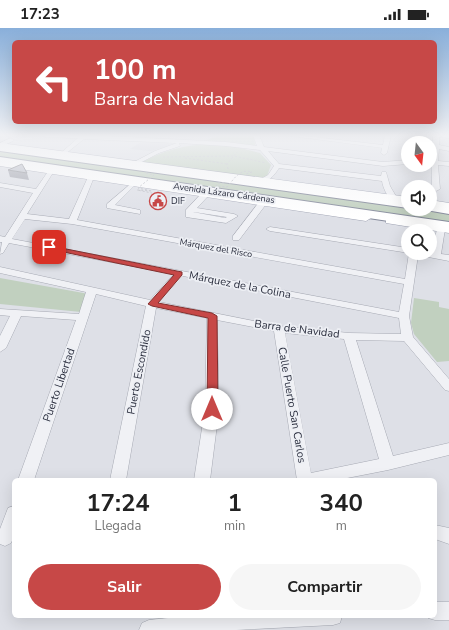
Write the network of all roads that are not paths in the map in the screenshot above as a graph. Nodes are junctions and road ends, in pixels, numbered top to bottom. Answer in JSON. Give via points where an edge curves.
{"nodes":[{"id":1,"x":21,"y":163,"type":"edge"},
{"id":2,"x":115,"y":163,"type":"edge"},
{"id":3,"x":136,"y":163,"type":"edge"},
{"id":4,"x":275,"y":163,"type":"edge"},
{"id":5,"x":376,"y":163,"type":"edge"},
{"id":6,"x":394,"y":163,"type":"edge"},
{"id":7,"x":0,"y":164,"type":"edge"},
{"id":8,"x":383,"y":164,"type":"junction"},
{"id":9,"x":277,"y":166,"type":"junction"},
{"id":10,"x":51,"y":171,"type":"junction"},
{"id":11,"x":91,"y":178,"type":"junction"},
{"id":12,"x":261,"y":181,"type":"junction"},
{"id":13,"x":370,"y":181,"type":"dead end"},
{"id":14,"x":385,"y":182,"type":"junction"},
{"id":15,"x":132,"y":184,"type":"junction"},
{"id":16,"x":0,"y":185,"type":"edge"},
{"id":17,"x":275,"y":187,"type":"junction"},
{"id":18,"x":39,"y":192,"type":"junction"},
{"id":19,"x":217,"y":192,"type":"junction"},
{"id":20,"x":206,"y":195,"type":"junction"},
{"id":21,"x":247,"y":200,"type":"junction"},
{"id":22,"x":399,"y":201,"type":"edge"},
{"id":23,"x":263,"y":203,"type":"junction"},
{"id":24,"x":437,"y":205,"type":"edge"},
{"id":25,"x":195,"y":206,"type":"junction"},
{"id":26,"x":449,"y":206,"type":"edge"},
{"id":27,"x":437,"y":209,"type":"edge"},
{"id":28,"x":449,"y":211,"type":"edge"},
{"id":29,"x":137,"y":212,"type":"dead end"},
{"id":30,"x":23,"y":216,"type":"junction"},
{"id":31,"x":72,"y":222,"type":"junction"},
{"id":32,"x":408,"y":224,"type":"edge"},
{"id":33,"x":437,"y":227,"type":"edge"},
{"id":34,"x":447,"y":228,"type":"edge"},
{"id":35,"x":270,"y":229,"type":"dead end"},
{"id":36,"x":236,"y":238,"type":"dead end"},
{"id":37,"x":3,"y":239,"type":"edge"},
{"id":38,"x":401,"y":250,"type":"edge"},
{"id":39,"x":0,"y":251,"type":"edge"},
{"id":40,"x":437,"y":253,"type":"edge"},
{"id":41,"x":449,"y":253,"type":"edge"},
{"id":42,"x":437,"y":256,"type":"edge"},
{"id":43,"x":449,"y":258,"type":"edge"},
{"id":44,"x":413,"y":260,"type":"edge"},
{"id":45,"x":0,"y":270,"type":"edge"},
{"id":46,"x":179,"y":274,"type":"junction"},
{"id":47,"x":408,"y":282,"type":"junction"},
{"id":48,"x":92,"y":290,"type":"junction"},
{"id":49,"x":152,"y":304,"type":"junction"},
{"id":50,"x":0,"y":312,"type":"edge"},
{"id":51,"x":17,"y":313,"type":"junction"},
{"id":52,"x":212,"y":316,"type":"junction"},
{"id":53,"x":404,"y":316,"type":"junction"},
{"id":54,"x":82,"y":317,"type":"junction"},
{"id":55,"x":279,"y":329,"type":"junction"},
{"id":56,"x":349,"y":336,"type":"junction"},
{"id":57,"x":407,"y":338,"type":"junction"},
{"id":58,"x":0,"y":348,"type":"edge"},
{"id":59,"x":449,"y":387,"type":"edge"},
{"id":60,"x":449,"y":449,"type":"edge"},
{"id":61,"x":388,"y":464,"type":"junction"},
{"id":62,"x":27,"y":478,"type":"edge"},
{"id":63,"x":118,"y":478,"type":"edge"},
{"id":64,"x":202,"y":478,"type":"edge"},
{"id":65,"x":304,"y":478,"type":"edge"},
{"id":66,"x":320,"y":478,"type":"edge"},
{"id":67,"x":12,"y":519,"type":"edge"},
{"id":68,"x":6,"y":538,"type":"edge"},
{"id":69,"x":437,"y":611,"type":"edge"},
{"id":70,"x":449,"y":611,"type":"edge"},
{"id":71,"x":297,"y":618,"type":"edge"},
{"id":72,"x":225,"y":622,"type":"edge"},
{"id":73,"x":149,"y":630,"type":"edge"}],
"edges":[{"from":1,"to":19,"type":"highway","name":"Avenida Lázaro Cárdenas"},
{"from":2,"to":17,"type":"highway","name":"Avenida Lázaro Cárdenas"},
{"from":3,"to":12,"type":"main road"},
{"from":4,"to":9,"type":"street"},
{"from":5,"to":8,"type":"street"},
{"from":6,"to":8,"type":"street"},
{"from":7,"to":10,"type":"main road"},
{"from":8,"to":14,"type":"street"},
{"from":9,"to":12,"type":"street","via":[[270,176]]},
{"from":9,"to":14,"type":"street"},
{"from":10,"to":11,"type":"main road"},
{"from":10,"to":18,"type":"street"},
{"from":11,"to":15,"type":"main road"},
{"from":11,"to":31,"type":"street"},
{"from":12,"to":17,"type":"highway"},
{"from":12,"to":22,"type":"main road"},
{"from":13,"to":14,"type":"street","via":[[372,184]]},
{"from":14,"to":22,"type":"street"},
{"from":15,"to":20,"type":"main road"},
{"from":15,"to":29,"type":"street","via":[[110,206]]},
{"from":16,"to":18,"type":"street"},
{"from":17,"to":22,"type":"highway","name":"Avenida Lázaro Cárdenas"},
{"from":18,"to":30,"type":"street"},
{"from":19,"to":21,"type":"highway"},
{"from":19,"to":34,"type":"highway","name":"Avenida Lázaro Cárdenas"},
{"from":20,"to":21,"type":"main road"},
{"from":20,"to":25,"type":"street"},
{"from":21,"to":23,"type":"main road"},
{"from":23,"to":32,"type":"main road"},
{"from":23,"to":36,"type":"street"},
{"from":24,"to":26,"type":"main road"},
{"from":25,"to":25,"type":"street","via":[[188,214],[226,221],[234,216]]},
{"from":27,"to":28,"type":"highway"},
{"from":30,"to":31,"type":"street","name":"Márquez del Risco"},
{"from":30,"to":37,"type":"street"},
{"from":31,"to":47,"type":"street","name":"Márquez del Risco"},
{"from":33,"to":34,"type":"highway"},
{"from":34,"to":40,"type":"street"},
{"from":35,"to":38,"type":"street"},
{"from":37,"to":39,"type":"street"},
{"from":37,"to":46,"type":"street","name":"Márquez de la Colina"},
{"from":41,"to":43,"type":"street"},
{"from":42,"to":43,"type":"street"},
{"from":44,"to":47,"type":"street"},
{"from":45,"to":48,"type":"street","name":"Barra de Navidad"},
{"from":46,"to":49,"type":"street"},
{"from":46,"to":53,"type":"street","name":"Márquez de la Colina"},
{"from":47,"to":53,"type":"street"},
{"from":48,"to":49,"type":"street","name":"Barra de Navidad"},
{"from":48,"to":54,"type":"street","name":"Puerto Libertad"},
{"from":49,"to":52,"type":"street","name":"Barra de Navidad"},
{"from":49,"to":63,"type":"street","name":"Puerto Escondido"},
{"from":50,"to":51,"type":"street"},
{"from":51,"to":54,"type":"street"},
{"from":51,"to":58,"type":"street"},
{"from":52,"to":55,"type":"street","name":"Barra de Navidad"},
{"from":52,"to":64,"type":"street","via":[[212,409]]},
{"from":53,"to":57,"type":"street"},
{"from":54,"to":62,"type":"street","name":"Puerto Libertad"},
{"from":55,"to":56,"type":"street","name":"Barra de Navidad"},
{"from":55,"to":65,"type":"street","name":"Calle Puerto San Carlos"},
{"from":56,"to":57,"type":"street","name":"Barra de Navidad"},
{"from":56,"to":61,"type":"street"},
{"from":57,"to":59,"type":"street"},
{"from":60,"to":61,"type":"street"},
{"from":61,"to":66,"type":"street"},
{"from":67,"to":68,"type":"street"},
{"from":69,"to":70,"type":"street"},
{"from":71,"to":72,"type":"street"},
{"from":72,"to":73,"type":"street"}]}
